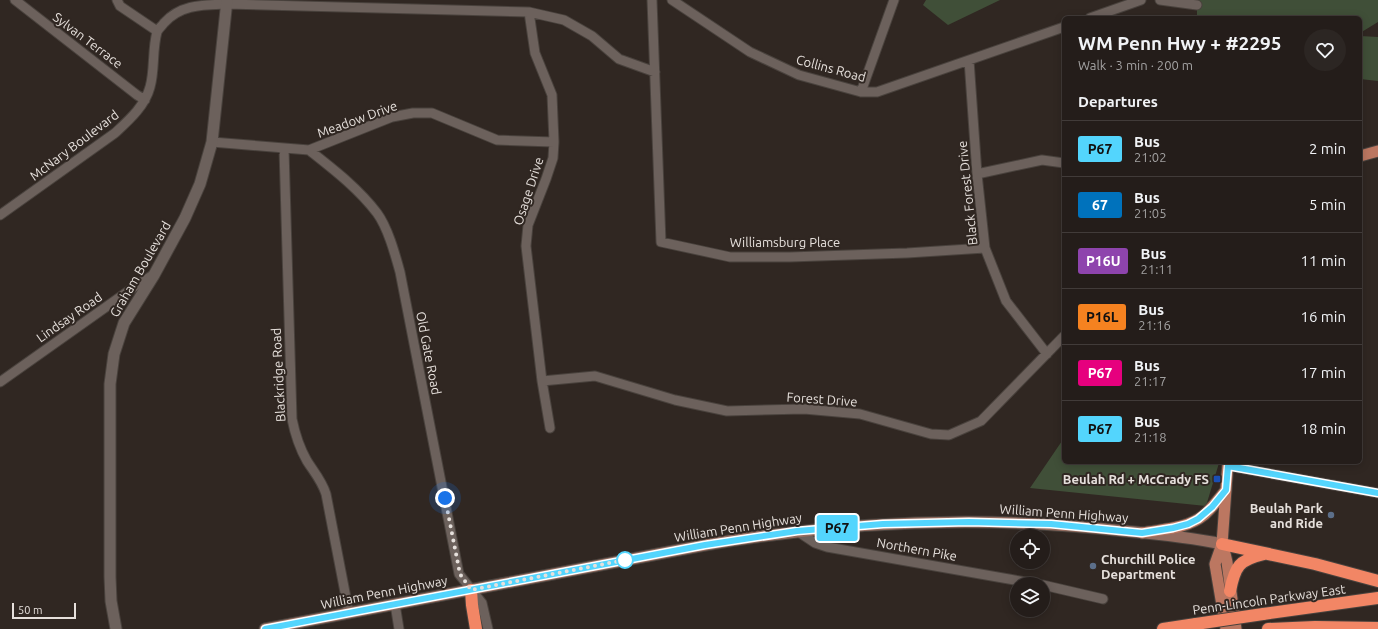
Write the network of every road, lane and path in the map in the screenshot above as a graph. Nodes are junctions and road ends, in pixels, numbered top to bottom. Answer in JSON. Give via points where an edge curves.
{"nodes":[{"id":1,"x":15,"y":0,"type":"edge"},
{"id":2,"x":117,"y":0,"type":"edge"},
{"id":3,"x":652,"y":0,"type":"edge"},
{"id":4,"x":672,"y":0,"type":"edge"},
{"id":5,"x":894,"y":0,"type":"edge"},
{"id":6,"x":1141,"y":0,"type":"edge"},
{"id":7,"x":1160,"y":0,"type":"edge"},
{"id":8,"x":227,"y":2,"type":"edge"},
{"id":9,"x":371,"y":4,"type":"edge"},
{"id":10,"x":1196,"y":5,"type":"dead end"},
{"id":11,"x":529,"y":12,"type":"junction"},
{"id":12,"x":1096,"y":16,"type":"edge"},
{"id":13,"x":1062,"y":28,"type":"edge"},
{"id":14,"x":157,"y":31,"type":"junction"},
{"id":15,"x":969,"y":60,"type":"junction"},
{"id":16,"x":655,"y":72,"type":"junction"},
{"id":17,"x":861,"y":92,"type":"junction"},
{"id":18,"x":145,"y":100,"type":"junction"},
{"id":19,"x":212,"y":142,"type":"junction"},
{"id":20,"x":554,"y":142,"type":"junction"},
{"id":21,"x":284,"y":149,"type":"junction"},
{"id":22,"x":309,"y":150,"type":"junction"},
{"id":23,"x":1378,"y":151,"type":"edge"},
{"id":24,"x":1362,"y":155,"type":"edge"},
{"id":25,"x":1062,"y":163,"type":"edge"},
{"id":26,"x":977,"y":174,"type":"junction"},
{"id":27,"x":0,"y":215,"type":"edge"},
{"id":28,"x":985,"y":248,"type":"junction"},
{"id":29,"x":154,"y":275,"type":"junction"},
{"id":30,"x":1062,"y":338,"type":"edge"},
{"id":31,"x":1047,"y":354,"type":"junction"},
{"id":32,"x":542,"y":381,"type":"junction"},
{"id":33,"x":0,"y":382,"type":"edge"},
{"id":34,"x":550,"y":428,"type":"dead end"},
{"id":35,"x":1228,"y":464,"type":"edge"},
{"id":36,"x":1226,"y":490,"type":"junction"},
{"id":37,"x":1378,"y":493,"type":"edge"},
{"id":38,"x":797,"y":531,"type":"junction"},
{"id":39,"x":1142,"y":533,"type":"junction"},
{"id":40,"x":1222,"y":544,"type":"junction"},
{"id":41,"x":1267,"y":553,"type":"junction"},
{"id":42,"x":1010,"y":579,"type":"edge"},
{"id":43,"x":1378,"y":581,"type":"edge"},
{"id":44,"x":1050,"y":587,"type":"edge"},
{"id":45,"x":471,"y":590,"type":"junction"},
{"id":46,"x":1230,"y":591,"type":"junction"},
{"id":47,"x":1378,"y":598,"type":"edge"},
{"id":48,"x":1103,"y":599,"type":"dead end"},
{"id":49,"x":395,"y":604,"type":"junction"},
{"id":50,"x":349,"y":613,"type":"junction"},
{"id":51,"x":1378,"y":628,"type":"edge"},
{"id":52,"x":116,"y":629,"type":"edge"},
{"id":53,"x":265,"y":629,"type":"edge"},
{"id":54,"x":399,"y":629,"type":"edge"},
{"id":55,"x":476,"y":629,"type":"edge"},
{"id":56,"x":488,"y":629,"type":"edge"},
{"id":57,"x":1163,"y":629,"type":"edge"},
{"id":58,"x":1226,"y":629,"type":"edge"},
{"id":59,"x":1236,"y":629,"type":"edge"},
{"id":60,"x":1268,"y":629,"type":"edge"}],
"edges":[{"from":1,"to":18,"type":"street","name":"Sylvan Terrace"},
{"from":2,"to":14,"type":"street","via":[[120,6]]},
{"from":3,"to":16,"type":"street","name":"Williamsburg Place"},
{"from":4,"to":17,"type":"street","name":"Collins Road","via":[[750,52],[799,75]]},
{"from":5,"to":17,"type":"street"},
{"from":6,"to":12,"type":"street"},
{"from":7,"to":10,"type":"street"},
{"from":8,"to":9,"type":"street"},
{"from":8,"to":14,"type":"street","via":[[190,7],[177,12]]},
{"from":8,"to":19,"type":"street","name":"Graham Boulevard"},
{"from":9,"to":11,"type":"street"},
{"from":11,"to":16,"type":"street","via":[[564,20],[592,36],[619,59]]},
{"from":11,"to":20,"type":"street","name":"Osage Drive","via":[[535,53],[552,95]]},
{"from":13,"to":15,"type":"street","name":"Collins Road"},
{"from":14,"to":18,"type":"street","name":"McNary Boulevard","via":[[150,87]]},
{"from":15,"to":17,"type":"street","name":"Collins Road","via":[[877,92]]},
{"from":15,"to":26,"type":"street","name":"Black Forest Drive"},
{"from":16,"to":28,"type":"street","name":"Williamsburg Place","via":[[661,242],[730,257],[907,253]]},
{"from":18,"to":27,"type":"street","name":"McNary Boulevard","via":[[132,118],[115,133]]},
{"from":19,"to":21,"type":"street","name":"Meadow Drive"},
{"from":19,"to":29,"type":"street","name":"Graham Boulevard","via":[[200,184]]},
{"from":20,"to":22,"type":"street","name":"Meadow Drive","via":[[497,140],[432,113],[413,113],[392,117]]},
{"from":20,"to":32,"type":"street","name":"Osage Drive","via":[[553,158],[528,225],[526,246]]},
{"from":21,"to":22,"type":"street","name":"Meadow Drive"},
{"from":21,"to":50,"type":"street","name":"Blackridge Road","via":[[292,419],[298,442],[326,494]]},
{"from":22,"to":45,"type":"street","name":"Old Gate Road","via":[[362,195],[377,214],[392,243],[400,272],[460,574]]},
{"from":23,"to":24,"type":"main road"},
{"from":25,"to":26,"type":"street","via":[[1042,160]]},
{"from":26,"to":28,"type":"street","name":"Black Forest Drive"},
{"from":28,"to":31,"type":"street","name":"Black Forest Drive","via":[[1006,301]]},
{"from":29,"to":33,"type":"street","name":"Lindsay Road"},
{"from":29,"to":52,"type":"street","name":"Graham Boulevard","via":[[124,324],[114,354],[110,384],[110,577]]},
{"from":30,"to":31,"type":"street","name":"Forest Drive"},
{"from":31,"to":32,"type":"street","name":"Forest Drive","via":[[981,421],[949,435],[931,434],[853,414],[804,409],[727,411],[675,400],[595,376]]},
{"from":32,"to":34,"type":"street","name":"Osage Drive"},
{"from":35,"to":36,"type":"main road"},
{"from":35,"to":37,"type":"street"},
{"from":36,"to":39,"type":"main road","via":[[1208,512],[1193,522]]},
{"from":36,"to":40,"type":"main road"},
{"from":38,"to":39,"type":"main road","name":"William Penn Highway","via":[[883,524],[969,522],[1051,524]]},
{"from":38,"to":42,"type":"street","name":"Northern Pike","via":[[815,543],[827,547]]},
{"from":38,"to":45,"type":"main road","name":"William Penn Highway","via":[[705,545]]},
{"from":39,"to":40,"type":"main road","name":"William Penn Highway"},
{"from":40,"to":41,"type":"highway"},
{"from":40,"to":46,"type":"main road"},
{"from":40,"to":58,"type":"main road","via":[[1215,564]]},
{"from":41,"to":43,"type":"highway"},
{"from":41,"to":46,"type":"highway","via":[[1239,564]]},
{"from":44,"to":48,"type":"street"},
{"from":45,"to":49,"type":"main road","name":"William Penn Highway"},
{"from":45,"to":55,"type":"highway"},
{"from":45,"to":56,"type":"street","name":"Old Gate Road","via":[[482,603]]},
{"from":46,"to":59,"type":"main road"},
{"from":47,"to":57,"type":"highway","name":"Penn-Lincoln Parkway East","bridge":true},
{"from":49,"to":50,"type":"main road","name":"William Penn Highway"},
{"from":49,"to":54,"type":"street"},
{"from":50,"to":53,"type":"main road","name":"William Penn Highway"},
{"from":51,"to":60,"type":"highway"}]}
